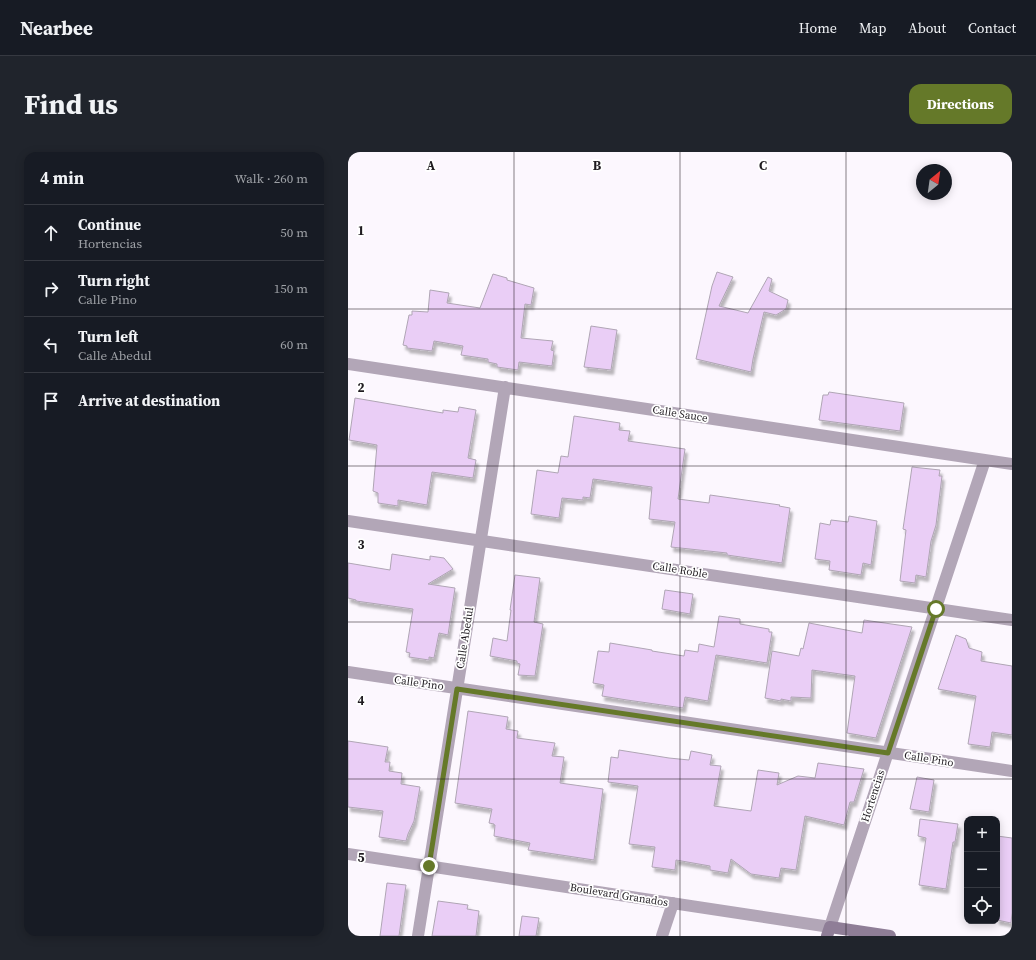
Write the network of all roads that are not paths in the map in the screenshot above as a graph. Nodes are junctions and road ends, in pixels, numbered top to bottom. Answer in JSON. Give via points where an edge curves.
{"nodes":[{"id":1,"x":348,"y":364,"type":"edge"},
{"id":2,"x":505,"y":387,"type":"junction"},
{"id":3,"x":985,"y":460,"type":"junction"},
{"id":4,"x":1012,"y":464,"type":"edge"},
{"id":5,"x":348,"y":521,"type":"edge"},
{"id":6,"x":481,"y":541,"type":"junction"},
{"id":7,"x":936,"y":609,"type":"junction"},
{"id":8,"x":1012,"y":620,"type":"edge"},
{"id":9,"x":348,"y":672,"type":"edge"},
{"id":10,"x":457,"y":689,"type":"junction"},
{"id":11,"x":888,"y":753,"type":"junction"},
{"id":12,"x":1012,"y":771,"type":"edge"},
{"id":13,"x":348,"y":854,"type":"edge"},
{"id":14,"x":429,"y":866,"type":"junction"},
{"id":15,"x":673,"y":903,"type":"junction"},
{"id":16,"x":829,"y":932,"type":"edge"},
{"id":17,"x":418,"y":936,"type":"edge"},
{"id":18,"x":662,"y":936,"type":"edge"},
{"id":19,"x":890,"y":936,"type":"edge"}],
"edges":[{"from":1,"to":2,"type":"street","name":"Calle Sauce"},
{"from":2,"to":3,"type":"street","name":"Calle Sauce"},
{"from":2,"to":6,"type":"street","name":"Calle Abedul"},
{"from":3,"to":4,"type":"street","name":"Calle Sauce"},
{"from":3,"to":7,"type":"street","name":"Hortencias"},
{"from":5,"to":6,"type":"street","name":"Calle Roble"},
{"from":6,"to":7,"type":"street","name":"Calle Roble"},
{"from":6,"to":10,"type":"street","name":"Calle Abedul"},
{"from":7,"to":8,"type":"street","name":"Calle Roble"},
{"from":7,"to":11,"type":"street","name":"Hortencias"},
{"from":9,"to":10,"type":"street","name":"Calle Pino"},
{"from":10,"to":11,"type":"street","name":"Calle Pino"},
{"from":10,"to":14,"type":"street","name":"Calle Abedul"},
{"from":11,"to":12,"type":"street","name":"Calle Pino"},
{"from":11,"to":16,"type":"street","name":"Hortencias"},
{"from":13,"to":14,"type":"street","name":"Boulevard Granados"},
{"from":14,"to":15,"type":"street","name":"Boulevard Granados"},
{"from":14,"to":17,"type":"street","name":"Calle Abedul"},
{"from":15,"to":16,"type":"street","name":"Boulevard Granados"},
{"from":15,"to":18,"type":"street"},
{"from":16,"to":19,"type":"street","name":"Boulevard Granados"}]}
